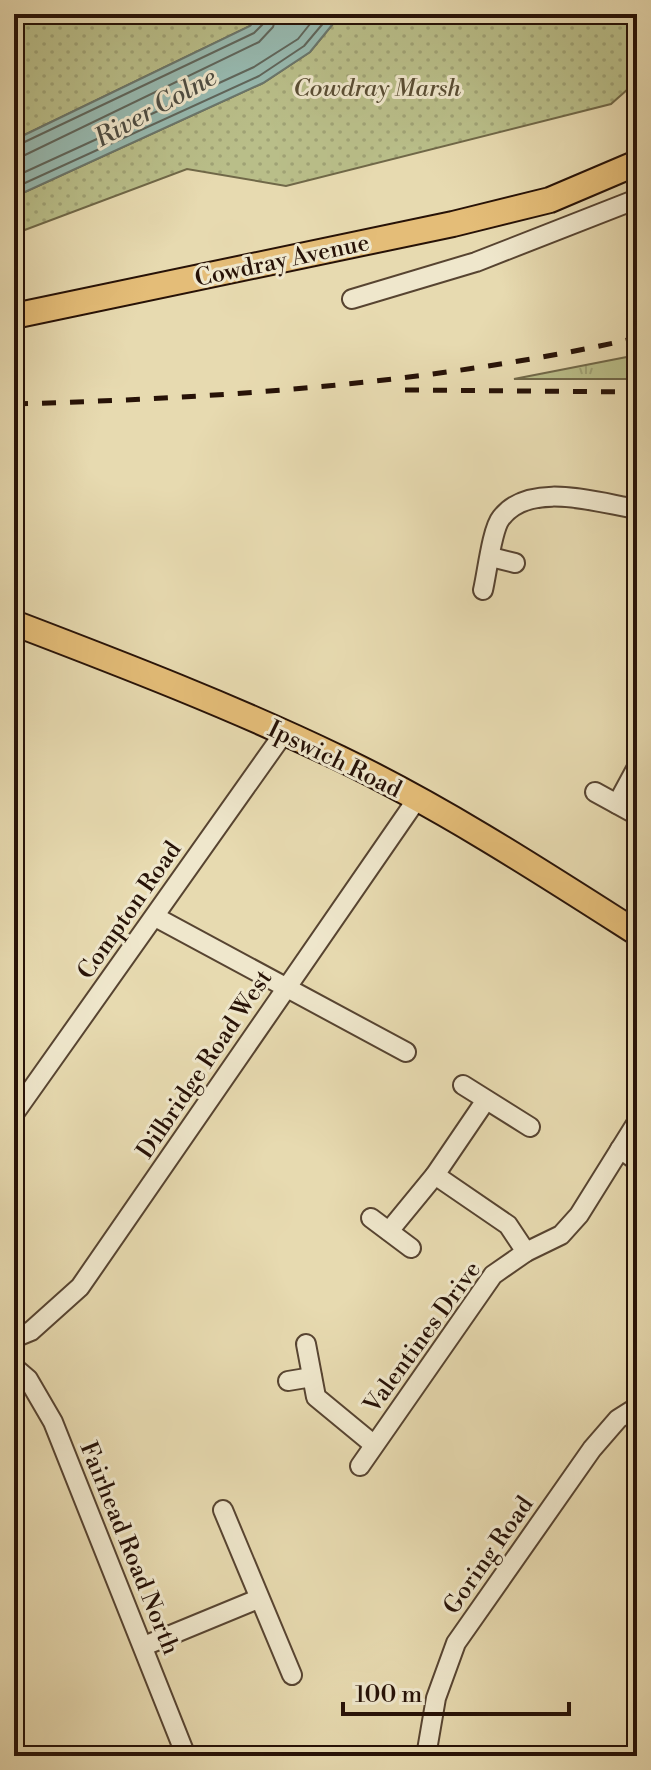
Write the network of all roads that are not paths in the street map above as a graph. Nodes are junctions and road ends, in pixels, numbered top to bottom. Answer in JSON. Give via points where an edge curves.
{"nodes":[{"id":1,"x":637,"y":163,"type":"edge"},
{"id":2,"x":637,"y":199,"type":"edge"},
{"id":3,"x":550,"y":200,"type":"junction"},
{"id":4,"x":563,"y":231,"type":"junction"},
{"id":5,"x":352,"y":299,"type":"dead end"},
{"id":6,"x":14,"y":316,"type":"edge"},
{"id":7,"x":637,"y":509,"type":"edge"},
{"id":8,"x":491,"y":557,"type":"junction"},
{"id":9,"x":515,"y":563,"type":"dead end"},
{"id":10,"x":483,"y":590,"type":"dead end"},
{"id":11,"x":14,"y":623,"type":"edge"},
{"id":12,"x":284,"y":733,"type":"junction"},
{"id":13,"x":637,"y":767,"type":"edge"},
{"id":14,"x":595,"y":792,"type":"dead end"},
{"id":15,"x":417,"y":799,"type":"junction"},
{"id":16,"x":617,"y":804,"type":"junction"},
{"id":17,"x":637,"y":815,"type":"edge"},
{"id":18,"x":161,"y":920,"type":"dead end"},
{"id":19,"x":637,"y":933,"type":"edge"},
{"id":20,"x":286,"y":987,"type":"junction"},
{"id":21,"x":406,"y":1052,"type":"dead end"},
{"id":22,"x":463,"y":1085,"type":"dead end"},
{"id":23,"x":486,"y":1100,"type":"junction"},
{"id":24,"x":14,"y":1114,"type":"edge"},
{"id":25,"x":637,"y":1122,"type":"edge"},
{"id":26,"x":530,"y":1127,"type":"dead end"},
{"id":27,"x":620,"y":1149,"type":"junction"},
{"id":28,"x":637,"y":1161,"type":"edge"},
{"id":29,"x":435,"y":1175,"type":"junction"},
{"id":30,"x":371,"y":1218,"type":"dead end"},
{"id":31,"x":389,"y":1231,"type":"junction"},
{"id":32,"x":411,"y":1248,"type":"dead end"},
{"id":33,"x":526,"y":1252,"type":"junction"},
{"id":34,"x":14,"y":1338,"type":"edge"},
{"id":35,"x":306,"y":1344,"type":"dead end"},
{"id":36,"x":14,"y":1367,"type":"edge"},
{"id":37,"x":312,"y":1377,"type":"junction"},
{"id":38,"x":288,"y":1381,"type":"dead end"},
{"id":39,"x":637,"y":1407,"type":"edge"},
{"id":40,"x":373,"y":1444,"type":"junction"},
{"id":41,"x":360,"y":1466,"type":"dead end"},
{"id":42,"x":223,"y":1510,"type":"dead end"},
{"id":43,"x":258,"y":1599,"type":"junction"},
{"id":44,"x":144,"y":1646,"type":"junction"},
{"id":45,"x":292,"y":1675,"type":"dead end"},
{"id":46,"x":186,"y":1756,"type":"edge"},
{"id":47,"x":426,"y":1756,"type":"edge"}],
"edges":[{"from":1,"to":3,"type":"main road","name":"Cowdray Avenue"},
{"from":2,"to":4,"type":"street","name":"Cowdray Avenue"},
{"from":3,"to":4,"type":"street"},
{"from":3,"to":6,"type":"main road","name":"Cowdray Avenue"},
{"from":4,"to":5,"type":"street","name":"Cowdray Avenue"},
{"from":7,"to":8,"type":"street","via":[[552,496],[523,502],[500,518]]},
{"from":8,"to":9,"type":"street"},
{"from":8,"to":10,"type":"street"},
{"from":11,"to":12,"type":"main road","name":"Ipswich Road"},
{"from":12,"to":15,"type":"main road","name":"Ipswich Road"},
{"from":12,"to":24,"type":"street","name":"Compton Road"},
{"from":13,"to":16,"type":"street"},
{"from":14,"to":16,"type":"street"},
{"from":15,"to":19,"type":"main road","name":"Ipswich Road"},
{"from":15,"to":20,"type":"street","name":"Dilbridge Road West"},
{"from":16,"to":17,"type":"street"},
{"from":18,"to":20,"type":"street"},
{"from":20,"to":21,"type":"street"},
{"from":20,"to":34,"type":"street","name":"Dilbridge Road West","via":[[80,1287],[31,1331]]},
{"from":22,"to":23,"type":"street"},
{"from":23,"to":26,"type":"street"},
{"from":23,"to":29,"type":"street"},
{"from":25,"to":27,"type":"street","name":"Valentines Drive"},
{"from":27,"to":28,"type":"street"},
{"from":27,"to":33,"type":"street","name":"Valentines Drive","via":[[561,1235]]},
{"from":29,"to":31,"type":"street"},
{"from":29,"to":33,"type":"street","via":[[508,1225]]},
{"from":30,"to":31,"type":"street"},
{"from":31,"to":32,"type":"street"},
{"from":33,"to":40,"type":"street","name":"Valentines Drive","via":[[493,1275]]},
{"from":35,"to":37,"type":"street","name":"Valentines Drive"},
{"from":36,"to":44,"type":"street","name":"Fairhead Road North","via":[[28,1379],[53,1422]]},
{"from":37,"to":38,"type":"street"},
{"from":37,"to":40,"type":"street","name":"Valentines Drive","via":[[324,1407]]},
{"from":39,"to":47,"type":"street","name":"Goring Road","via":[[618,1419],[592,1449],[456,1643],[436,1698]]},
{"from":40,"to":41,"type":"street","name":"Valentines Drive"},
{"from":42,"to":43,"type":"street"},
{"from":43,"to":44,"type":"street"},
{"from":43,"to":45,"type":"street"},
{"from":44,"to":46,"type":"street","name":"Fairhead Road North"}]}
